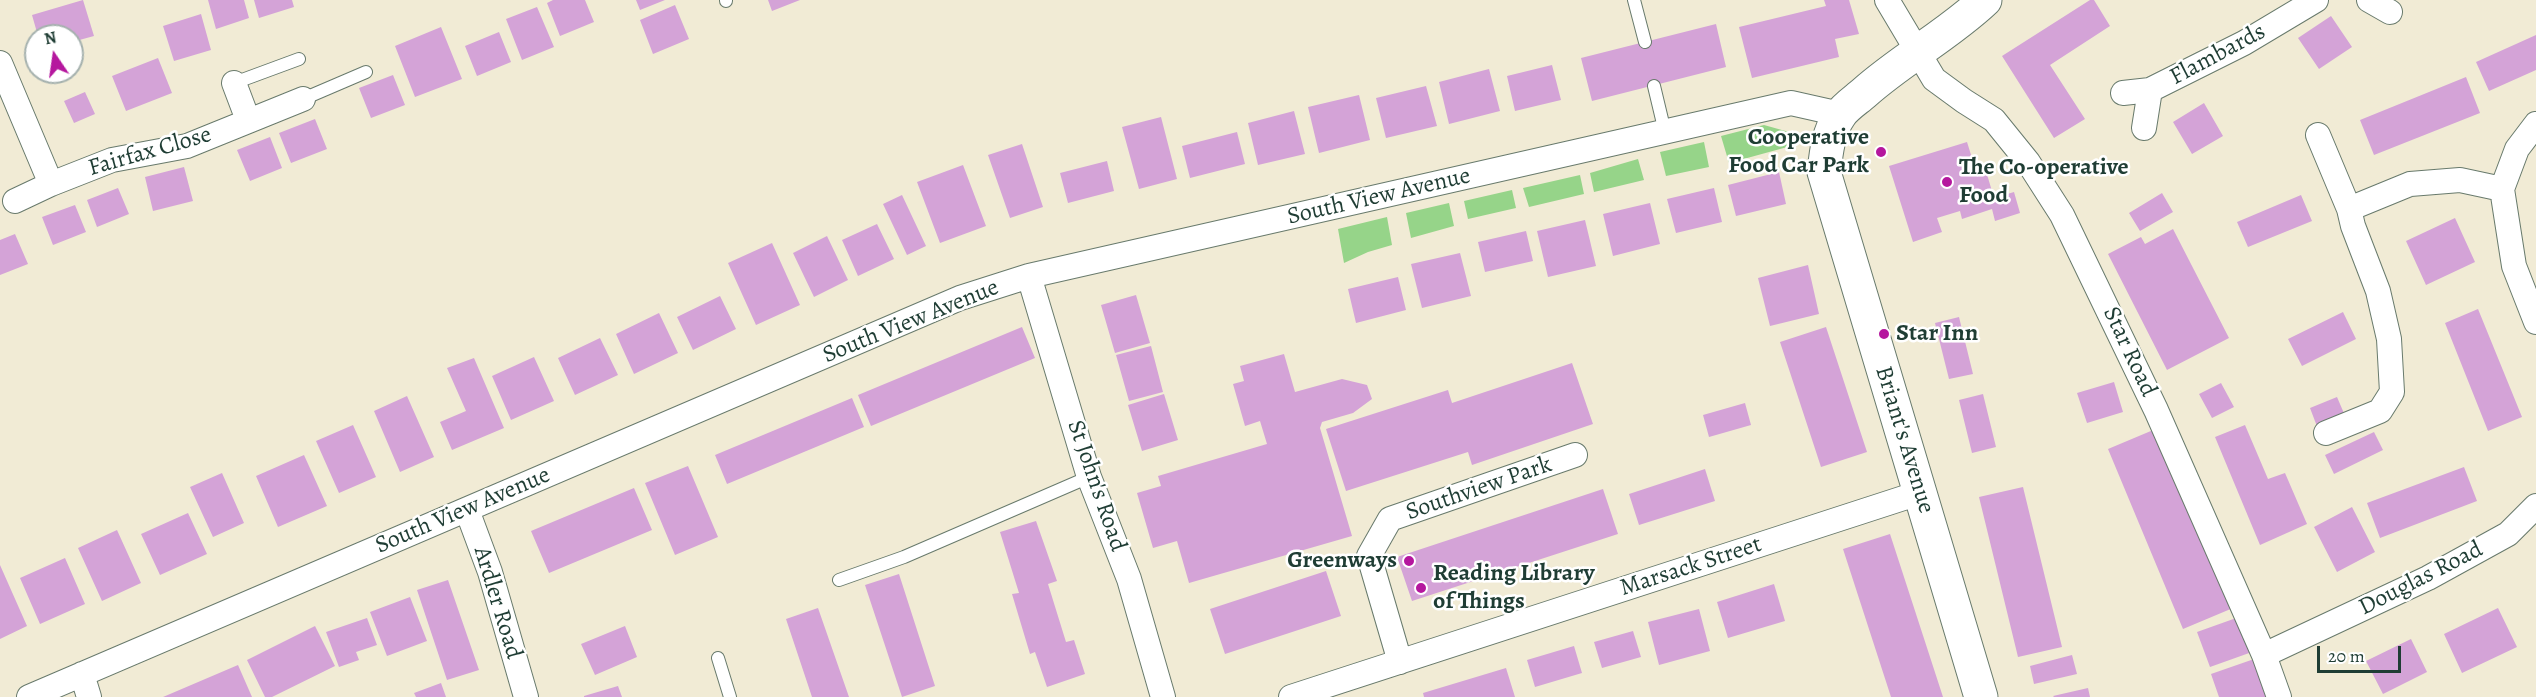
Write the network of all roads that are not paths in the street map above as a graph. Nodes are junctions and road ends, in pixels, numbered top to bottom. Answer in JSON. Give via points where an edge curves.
{"nodes":[{"id":1,"x":1634,"y":0,"type":"edge"},
{"id":2,"x":1887,"y":0,"type":"edge"},
{"id":3,"x":1984,"y":0,"type":"edge"},
{"id":4,"x":2316,"y":0,"type":"edge"},
{"id":5,"x":1645,"y":42,"type":"dead end"},
{"id":6,"x":1918,"y":49,"type":"junction"},
{"id":7,"x":299,"y":59,"type":"dead end"},
{"id":8,"x":0,"y":63,"type":"edge"},
{"id":9,"x":366,"y":72,"type":"dead end"},
{"id":10,"x":234,"y":83,"type":"joint"},
{"id":11,"x":1654,"y":86,"type":"dead end"},
{"id":12,"x":2150,"y":90,"type":"junction"},
{"id":13,"x":2123,"y":93,"type":"dead end"},
{"id":14,"x":303,"y":99,"type":"joint"},
{"id":15,"x":1840,"y":114,"type":"junction"},
{"id":16,"x":248,"y":120,"type":"junction"},
{"id":17,"x":2536,"y":124,"type":"edge"},
{"id":18,"x":2144,"y":128,"type":"dead end"},
{"id":19,"x":1665,"y":132,"type":"junction"},
{"id":20,"x":2318,"y":135,"type":"dead end"},
{"id":21,"x":51,"y":184,"type":"junction"},
{"id":22,"x":2502,"y":189,"type":"junction"},
{"id":23,"x":15,"y":201,"type":"dead end"},
{"id":24,"x":2349,"y":209,"type":"junction"},
{"id":25,"x":1029,"y":276,"type":"junction"},
{"id":26,"x":2536,"y":322,"type":"edge"},
{"id":27,"x":2326,"y":433,"type":"dead end"},
{"id":28,"x":1575,"y":455,"type":"dead end"},
{"id":29,"x":1089,"y":477,"type":"junction"},
{"id":30,"x":1919,"y":493,"type":"junction"},
{"id":31,"x":2536,"y":507,"type":"edge"},
{"id":32,"x":467,"y":510,"type":"junction"},
{"id":33,"x":839,"y":580,"type":"dead end"},
{"id":34,"x":2264,"y":655,"type":"junction"},
{"id":35,"x":718,"y":658,"type":"dead end"},
{"id":36,"x":1400,"y":662,"type":"junction"},
{"id":37,"x":86,"y":686,"type":"edge"},
{"id":38,"x":29,"y":697,"type":"edge"},
{"id":39,"x":526,"y":697,"type":"edge"},
{"id":40,"x":730,"y":697,"type":"edge"},
{"id":41,"x":1163,"y":697,"type":"edge"},
{"id":42,"x":1291,"y":697,"type":"edge"},
{"id":43,"x":1981,"y":697,"type":"edge"},
{"id":44,"x":2279,"y":697,"type":"edge"}],
"edges":[{"from":1,"to":5,"type":"lane"},
{"from":2,"to":6,"type":"street","name":"Star Road"},
{"from":3,"to":6,"type":"main road","via":[[1965,18]]},
{"from":4,"to":12,"type":"street","name":"Flambards","via":[[2244,43]]},
{"from":6,"to":15,"type":"main road"},
{"from":6,"to":34,"type":"street","name":"Star Road","via":[[1934,79],[1994,120],[2028,162],[2062,215],[2156,410]]},
{"from":7,"to":10,"type":"lane"},
{"from":8,"to":21,"type":"street"},
{"from":9,"to":14,"type":"lane"},
{"from":10,"to":16,"type":"street"},
{"from":11,"to":19,"type":"lane"},
{"from":12,"to":13,"type":"street","name":"Flambards"},
{"from":12,"to":18,"type":"street","name":"Flambards"},
{"from":14,"to":16,"type":"street","name":"Fairfax Close"},
{"from":15,"to":19,"type":"street","name":"South View Avenue","via":[[1791,103]]},
{"from":15,"to":30,"type":"main road","name":"Briant's Avenue","via":[[1826,146],[1824,172]]},
{"from":16,"to":21,"type":"street","name":"Fairfax Close","via":[[187,146],[112,160]]},
{"from":17,"to":22,"type":"street","via":[[2517,149]]},
{"from":19,"to":25,"type":"street","name":"South View Avenue"},
{"from":20,"to":24,"type":"street"},
{"from":21,"to":23,"type":"street","name":"Fairfax Close"},
{"from":22,"to":24,"type":"street","via":[[2460,180],[2410,184]]},
{"from":22,"to":26,"type":"street","via":[[2514,266]]},
{"from":24,"to":27,"type":"street","via":[[2387,329],[2392,392],[2380,411]]},
{"from":25,"to":29,"type":"street","name":"St John's Road"},
{"from":25,"to":32,"type":"street","name":"South View Avenue","via":[[960,298]]},
{"from":28,"to":36,"type":"street","name":"Southview Park","via":[[1390,519],[1369,556]]},
{"from":29,"to":33,"type":"lane","via":[[915,553]]},
{"from":29,"to":41,"type":"street","name":"St John's Road","via":[[1129,579]]},
{"from":30,"to":36,"type":"street","name":"Marsack Street"},
{"from":30,"to":43,"type":"main road","name":"Briant's Avenue"},
{"from":31,"to":34,"type":"street","name":"Douglas Road","via":[[2508,534],[2437,573]]},
{"from":32,"to":37,"type":"street","name":"South View Avenue"},
{"from":32,"to":39,"type":"street","name":"Ardler Road","via":[[490,572]]},
{"from":34,"to":44,"type":"street","name":"Star Road"},
{"from":35,"to":40,"type":"lane"},
{"from":36,"to":42,"type":"street","name":"Marsack Street"},
{"from":37,"to":38,"type":"street","name":"South View Avenue"}]}
